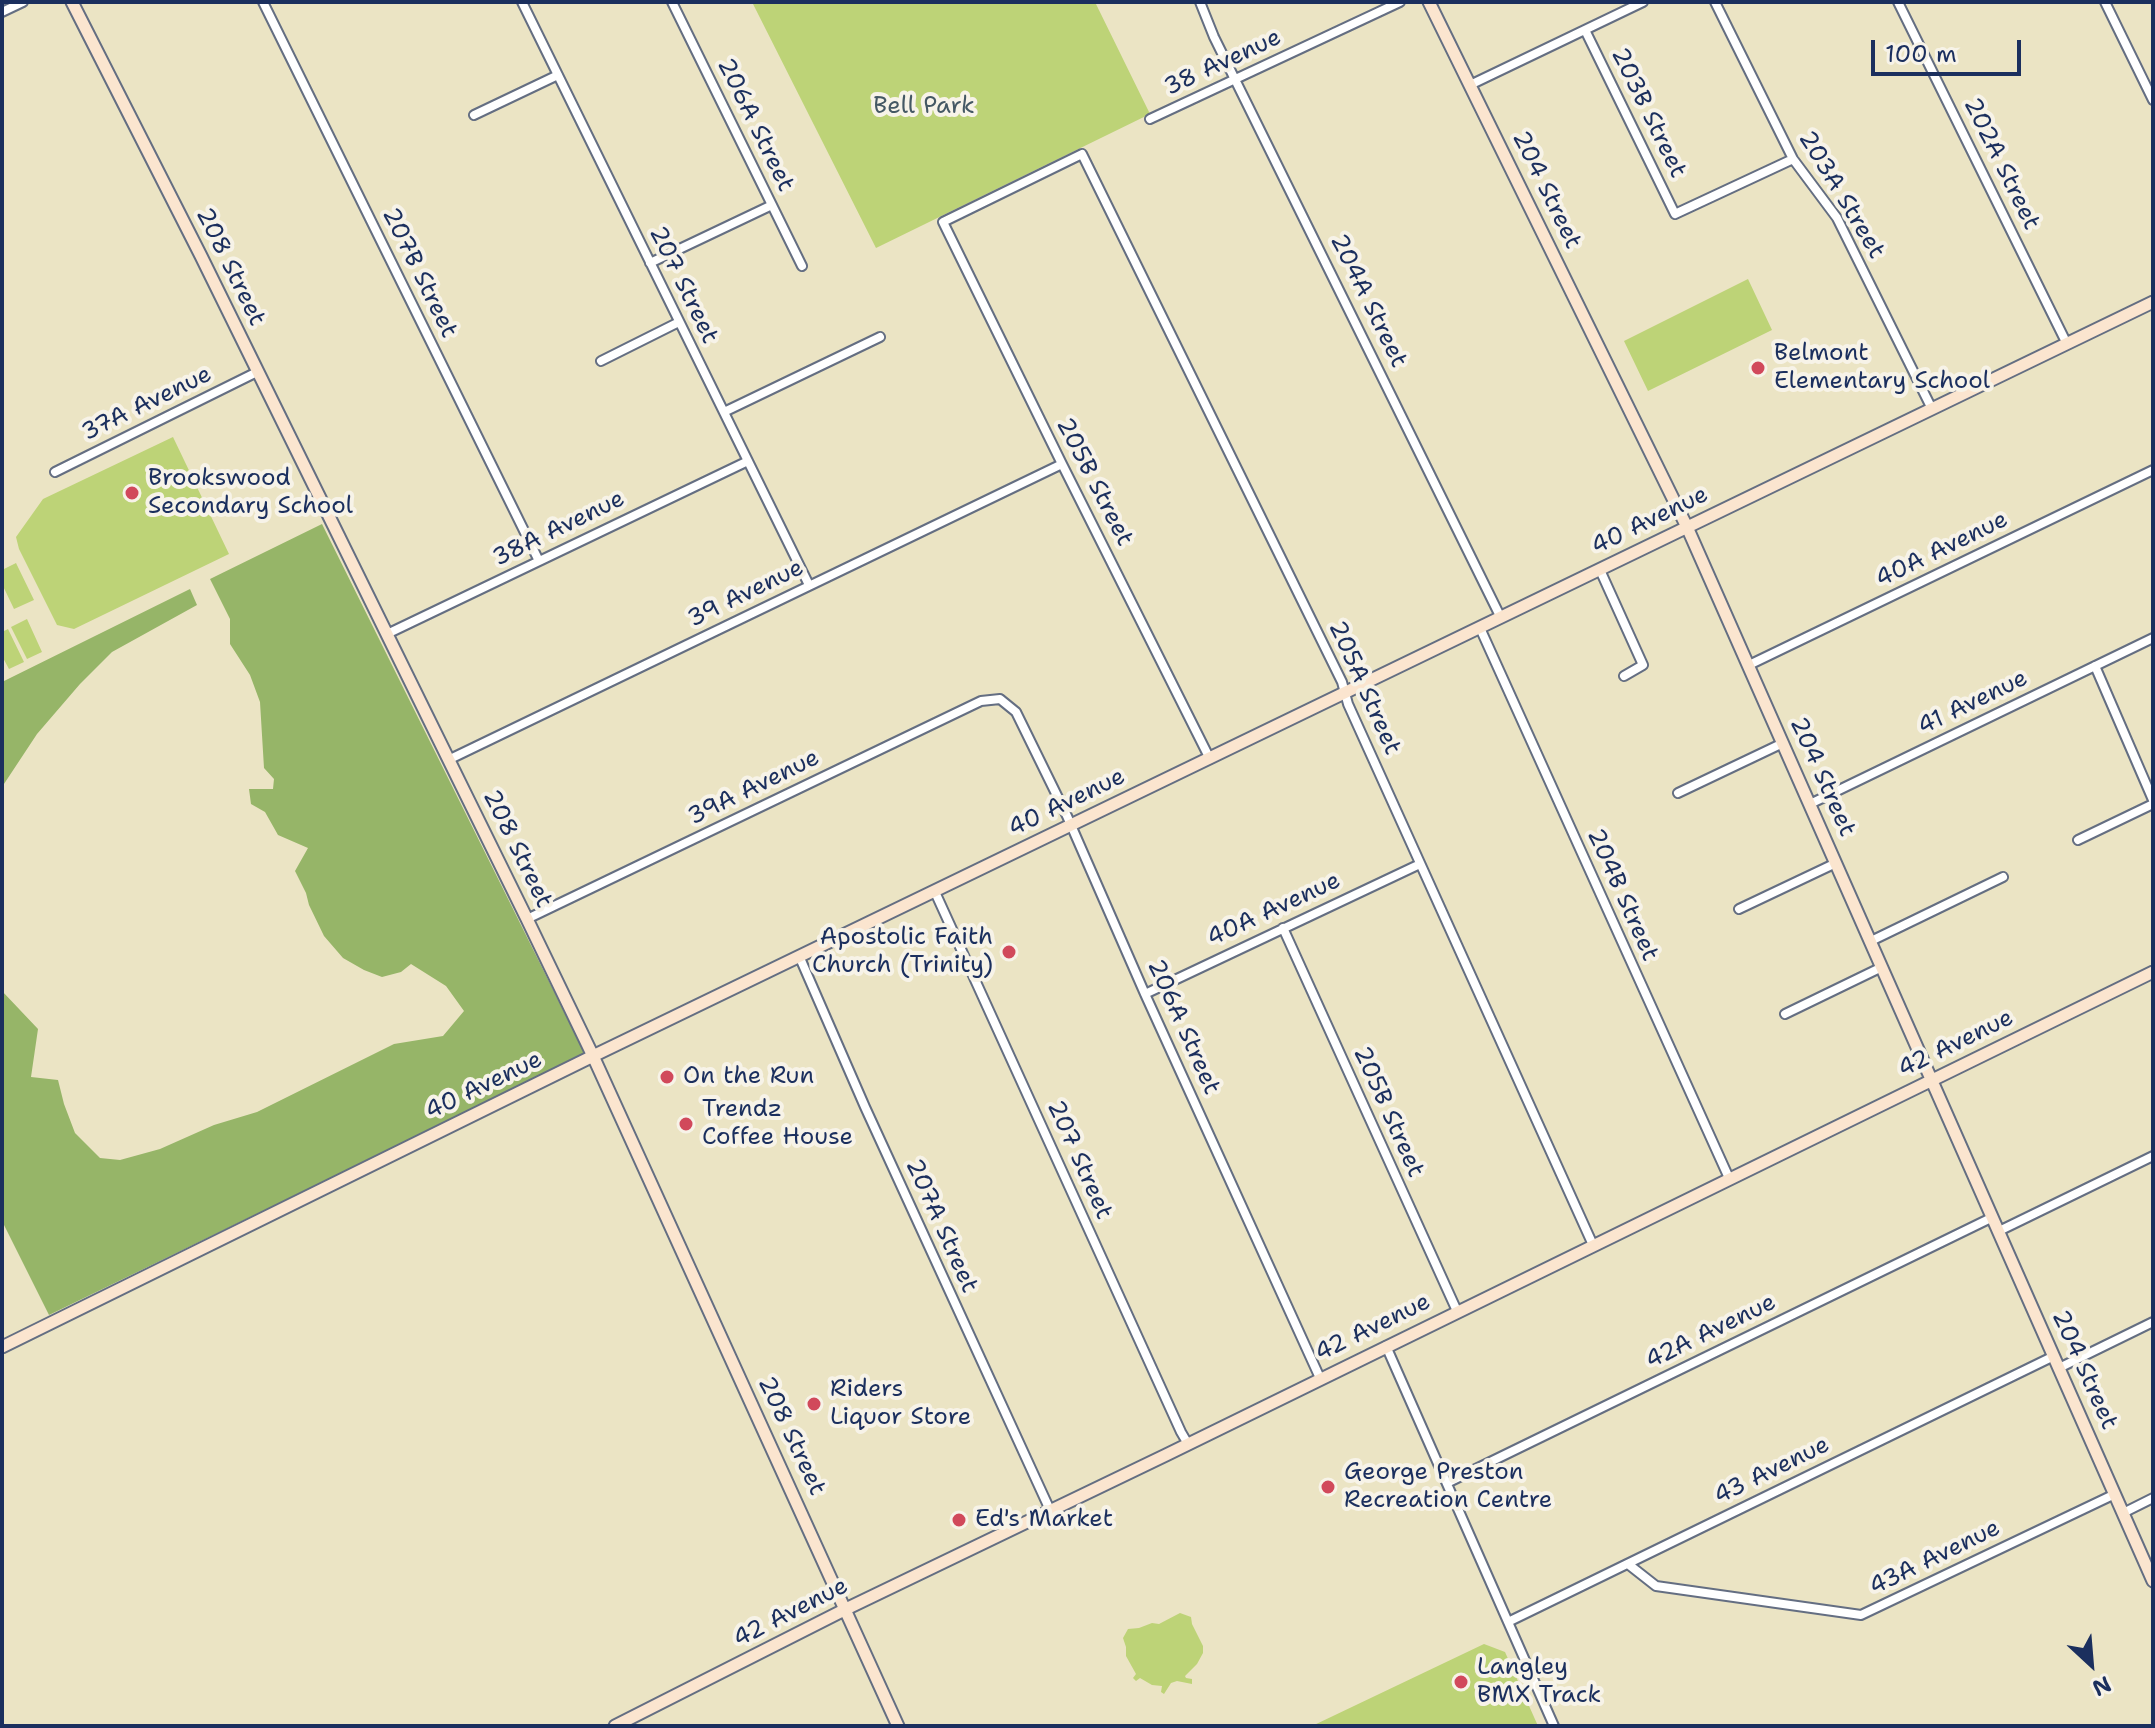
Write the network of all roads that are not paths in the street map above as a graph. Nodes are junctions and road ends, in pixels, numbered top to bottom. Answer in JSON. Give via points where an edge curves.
{"nodes":[{"id":1,"x":23,"y":2,"type":"edge"},
{"id":2,"x":72,"y":2,"type":"edge"},
{"id":3,"x":263,"y":2,"type":"edge"},
{"id":4,"x":522,"y":2,"type":"edge"},
{"id":5,"x":672,"y":2,"type":"edge"},
{"id":6,"x":1200,"y":2,"type":"edge"},
{"id":7,"x":1400,"y":2,"type":"edge"},
{"id":8,"x":1429,"y":2,"type":"edge"},
{"id":9,"x":1643,"y":2,"type":"edge"},
{"id":10,"x":1715,"y":2,"type":"edge"},
{"id":11,"x":1898,"y":2,"type":"edge"},
{"id":12,"x":2105,"y":2,"type":"edge"},
{"id":13,"x":2,"y":12,"type":"edge"},
{"id":14,"x":1585,"y":30,"type":"junction"},
{"id":15,"x":558,"y":75,"type":"junction"},
{"id":16,"x":1236,"y":79,"type":"junction"},
{"id":17,"x":1470,"y":85,"type":"junction"},
{"id":18,"x":2153,"y":100,"type":"edge"},
{"id":19,"x":474,"y":115,"type":"dead end"},
{"id":20,"x":1150,"y":119,"type":"dead end"},
{"id":21,"x":1793,"y":159,"type":"junction"},
{"id":22,"x":772,"y":205,"type":"junction"},
{"id":23,"x":943,"y":222,"type":"joint"},
{"id":24,"x":650,"y":263,"type":"junction"},
{"id":25,"x":802,"y":266,"type":"dead end"},
{"id":26,"x":2153,"y":302,"type":"edge"},
{"id":27,"x":679,"y":322,"type":"junction"},
{"id":28,"x":880,"y":337,"type":"dead end"},
{"id":29,"x":2067,"y":344,"type":"junction"},
{"id":30,"x":601,"y":361,"type":"dead end"},
{"id":31,"x":257,"y":372,"type":"junction"},
{"id":32,"x":1932,"y":409,"type":"junction"},
{"id":33,"x":724,"y":412,"type":"junction"},
{"id":34,"x":748,"y":461,"type":"junction"},
{"id":35,"x":1062,"y":464,"type":"junction"},
{"id":36,"x":2153,"y":470,"type":"edge"},
{"id":37,"x":55,"y":472,"type":"dead end"},
{"id":38,"x":1687,"y":527,"type":"junction"},
{"id":39,"x":539,"y":561,"type":"junction"},
{"id":40,"x":1600,"y":570,"type":"junction"},
{"id":41,"x":809,"y":585,"type":"junction"},
{"id":42,"x":1501,"y":618,"type":"junction"},
{"id":43,"x":1480,"y":628,"type":"junction"},
{"id":44,"x":387,"y":634,"type":"junction"},
{"id":45,"x":2153,"y":638,"type":"edge"},
{"id":46,"x":1749,"y":665,"type":"junction"},
{"id":47,"x":2095,"y":666,"type":"junction"},
{"id":48,"x":1624,"y":676,"type":"dead end"},
{"id":49,"x":1344,"y":694,"type":"junction"},
{"id":50,"x":1000,"y":699,"type":"joint"},
{"id":51,"x":1783,"y":743,"type":"junction"},
{"id":52,"x":1210,"y":759,"type":"junction"},
{"id":53,"x":448,"y":760,"type":"junction"},
{"id":54,"x":1678,"y":793,"type":"dead end"},
{"id":55,"x":2153,"y":802,"type":"edge"},
{"id":56,"x":1810,"y":804,"type":"junction"},
{"id":57,"x":1070,"y":826,"type":"junction"},
{"id":58,"x":2078,"y":840,"type":"dead end"},
{"id":59,"x":1836,"y":863,"type":"junction"},
{"id":60,"x":1420,"y":864,"type":"junction"},
{"id":61,"x":2003,"y":877,"type":"dead end"},
{"id":62,"x":935,"y":892,"type":"junction"},
{"id":63,"x":1739,"y":909,"type":"dead end"},
{"id":64,"x":527,"y":919,"type":"junction"},
{"id":65,"x":1283,"y":928,"type":"junction"},
{"id":66,"x":1871,"y":941,"type":"junction"},
{"id":67,"x":800,"y":958,"type":"junction"},
{"id":68,"x":1882,"y":967,"type":"junction"},
{"id":69,"x":2153,"y":972,"type":"edge"},
{"id":70,"x":1145,"y":994,"type":"junction"},
{"id":71,"x":1785,"y":1014,"type":"dead end"},
{"id":72,"x":593,"y":1056,"type":"junction"},
{"id":73,"x":1932,"y":1080,"type":"junction"},
{"id":74,"x":2153,"y":1156,"type":"edge"},
{"id":75,"x":1729,"y":1178,"type":"junction"},
{"id":76,"x":1993,"y":1217,"type":"junction"},
{"id":77,"x":1999,"y":1231,"type":"junction"},
{"id":78,"x":1593,"y":1245,"type":"junction"},
{"id":79,"x":1457,"y":1311,"type":"junction"},
{"id":80,"x":2153,"y":1322,"type":"edge"},
{"id":81,"x":1386,"y":1346,"type":"junction"},
{"id":82,"x":2,"y":1347,"type":"edge"},
{"id":83,"x":2054,"y":1356,"type":"junction"},
{"id":84,"x":2059,"y":1368,"type":"junction"},
{"id":85,"x":1320,"y":1378,"type":"junction"},
{"id":86,"x":1188,"y":1444,"type":"junction"},
{"id":87,"x":1447,"y":1483,"type":"junction"},
{"id":88,"x":2115,"y":1494,"type":"junction"},
{"id":89,"x":2153,"y":1498,"type":"edge"},
{"id":90,"x":1050,"y":1510,"type":"junction"},
{"id":91,"x":2123,"y":1513,"type":"junction"},
{"id":92,"x":1628,"y":1564,"type":"junction"},
{"id":93,"x":2153,"y":1581,"type":"edge"},
{"id":94,"x":846,"y":1609,"type":"junction"},
{"id":95,"x":1508,"y":1622,"type":"junction"},
{"id":96,"x":615,"y":1726,"type":"edge"},
{"id":97,"x":898,"y":1726,"type":"edge"},
{"id":98,"x":1554,"y":1726,"type":"edge"}],
"edges":[{"from":1,"to":13,"type":"street"},
{"from":2,"to":31,"type":"main road","name":"208 Street"},
{"from":3,"to":39,"type":"street","name":"207B Street"},
{"from":4,"to":15,"type":"street","name":"207 Street"},
{"from":5,"to":22,"type":"street","name":"206A Street"},
{"from":6,"to":16,"type":"street","name":"204A Street"},
{"from":7,"to":16,"type":"street","name":"38 Avenue"},
{"from":8,"to":17,"type":"main road","name":"204 Street"},
{"from":9,"to":14,"type":"street"},
{"from":10,"to":21,"type":"street","name":"203A Street"},
{"from":11,"to":29,"type":"street","name":"202A Street"},
{"from":12,"to":18,"type":"street"},
{"from":14,"to":17,"type":"street"},
{"from":14,"to":21,"type":"street","name":"203B Street","via":[[1675,214]]},
{"from":15,"to":19,"type":"street"},
{"from":15,"to":24,"type":"street","name":"207 Street"},
{"from":16,"to":20,"type":"street","name":"38 Avenue"},
{"from":16,"to":42,"type":"street","name":"204A Street"},
{"from":17,"to":38,"type":"main road","name":"204 Street"},
{"from":21,"to":32,"type":"street","name":"203A Street","via":[[1837,218]]},
{"from":22,"to":24,"type":"street"},
{"from":22,"to":25,"type":"street","name":"206A Street"},
{"from":23,"to":35,"type":"street","name":"205B Street"},
{"from":23,"to":49,"type":"street","name":"205A Street","via":[[1082,154]]},
{"from":24,"to":27,"type":"street","name":"207 Street"},
{"from":26,"to":29,"type":"main road","name":"40 Avenue"},
{"from":27,"to":30,"type":"street"},
{"from":27,"to":33,"type":"street","name":"207 Street"},
{"from":28,"to":33,"type":"street"},
{"from":29,"to":32,"type":"main road","name":"40 Avenue"},
{"from":31,"to":37,"type":"street","name":"37A Avenue"},
{"from":31,"to":44,"type":"main road","name":"208 Street"},
{"from":32,"to":38,"type":"main road","name":"40 Avenue"},
{"from":33,"to":34,"type":"street","name":"207 Street"},
{"from":34,"to":39,"type":"street","name":"38A Avenue"},
{"from":34,"to":41,"type":"street","name":"207 Street"},
{"from":35,"to":41,"type":"street","name":"39 Avenue"},
{"from":35,"to":52,"type":"street","name":"205B Street"},
{"from":36,"to":46,"type":"street","name":"40A Avenue"},
{"from":38,"to":40,"type":"main road","name":"40 Avenue"},
{"from":38,"to":46,"type":"main road","name":"204 Street"},
{"from":39,"to":44,"type":"street","name":"38A Avenue"},
{"from":40,"to":42,"type":"main road","name":"40 Avenue"},
{"from":40,"to":48,"type":"street","via":[[1643,665]]},
{"from":41,"to":53,"type":"street","name":"39 Avenue"},
{"from":42,"to":43,"type":"main road","name":"40 Avenue"},
{"from":43,"to":49,"type":"main road","name":"40 Avenue"},
{"from":43,"to":75,"type":"street","name":"204B Street"},
{"from":44,"to":53,"type":"main road","name":"208 Street"},
{"from":45,"to":47,"type":"street","name":"41 Avenue"},
{"from":46,"to":51,"type":"main road","name":"204 Street"},
{"from":47,"to":55,"type":"street"},
{"from":47,"to":56,"type":"street","name":"41 Avenue"},
{"from":49,"to":52,"type":"main road","name":"40 Avenue"},
{"from":49,"to":60,"type":"street","name":"205A Street"},
{"from":50,"to":57,"type":"street","name":"206A Street","via":[[1016,712]]},
{"from":50,"to":64,"type":"street","name":"39A Avenue","via":[[981,701]]},
{"from":51,"to":54,"type":"street"},
{"from":51,"to":56,"type":"main road","name":"204 Street"},
{"from":52,"to":57,"type":"main road","name":"40 Avenue"},
{"from":53,"to":64,"type":"main road","name":"208 Street"},
{"from":55,"to":58,"type":"street"},
{"from":56,"to":59,"type":"main road","name":"204 Street"},
{"from":57,"to":62,"type":"main road","name":"40 Avenue"},
{"from":57,"to":70,"type":"street","name":"206A Street"},
{"from":59,"to":63,"type":"street"},
{"from":59,"to":66,"type":"main road","name":"204 Street"},
{"from":60,"to":65,"type":"street","name":"40A Avenue"},
{"from":60,"to":78,"type":"street","name":"205A Street"},
{"from":61,"to":66,"type":"street"},
{"from":62,"to":67,"type":"main road","name":"40 Avenue"},
{"from":62,"to":86,"type":"street","name":"207 Street"},
{"from":64,"to":72,"type":"main road","name":"208 Street"},
{"from":65,"to":70,"type":"street","name":"40A Avenue"},
{"from":65,"to":79,"type":"street","name":"205B Street"},
{"from":66,"to":68,"type":"main road","name":"204 Street"},
{"from":67,"to":72,"type":"main road","name":"40 Avenue"},
{"from":67,"to":90,"type":"street","name":"207A Street"},
{"from":68,"to":71,"type":"street"},
{"from":68,"to":73,"type":"main road","name":"204 Street"},
{"from":69,"to":73,"type":"main road","name":"42 Avenue"},
{"from":70,"to":85,"type":"street","name":"206A Street"},
{"from":72,"to":82,"type":"main road","name":"40 Avenue"},
{"from":72,"to":94,"type":"main road","name":"208 Street"},
{"from":73,"to":75,"type":"main road","name":"42 Avenue"},
{"from":73,"to":76,"type":"main road","name":"204 Street"},
{"from":74,"to":77,"type":"street"},
{"from":75,"to":78,"type":"main road","name":"42 Avenue"},
{"from":76,"to":77,"type":"main road","name":"204 Street"},
{"from":76,"to":87,"type":"street","name":"42A Avenue"},
{"from":77,"to":83,"type":"main road","name":"204 Street"},
{"from":78,"to":79,"type":"main road","name":"42 Avenue"},
{"from":79,"to":81,"type":"main road","name":"42 Avenue"},
{"from":80,"to":84,"type":"street"},
{"from":81,"to":85,"type":"main road","name":"42 Avenue"},
{"from":81,"to":87,"type":"street"},
{"from":83,"to":84,"type":"main road","name":"204 Street"},
{"from":83,"to":92,"type":"street","name":"43 Avenue"},
{"from":84,"to":88,"type":"main road","name":"204 Street"},
{"from":85,"to":86,"type":"main road","name":"42 Avenue"},
{"from":86,"to":90,"type":"main road","name":"42 Avenue"},
{"from":87,"to":95,"type":"street"},
{"from":88,"to":91,"type":"main road","name":"204 Street"},
{"from":88,"to":92,"type":"street","name":"43A Avenue","via":[[1861,1615],[1656,1586]]},
{"from":89,"to":91,"type":"street"},
{"from":90,"to":94,"type":"main road","name":"42 Avenue"},
{"from":91,"to":93,"type":"main road","name":"204 Street"},
{"from":92,"to":95,"type":"street","name":"43 Avenue"},
{"from":94,"to":96,"type":"main road","name":"42 Avenue"},
{"from":94,"to":97,"type":"main road","name":"208 Street"},
{"from":95,"to":98,"type":"street"}]}
